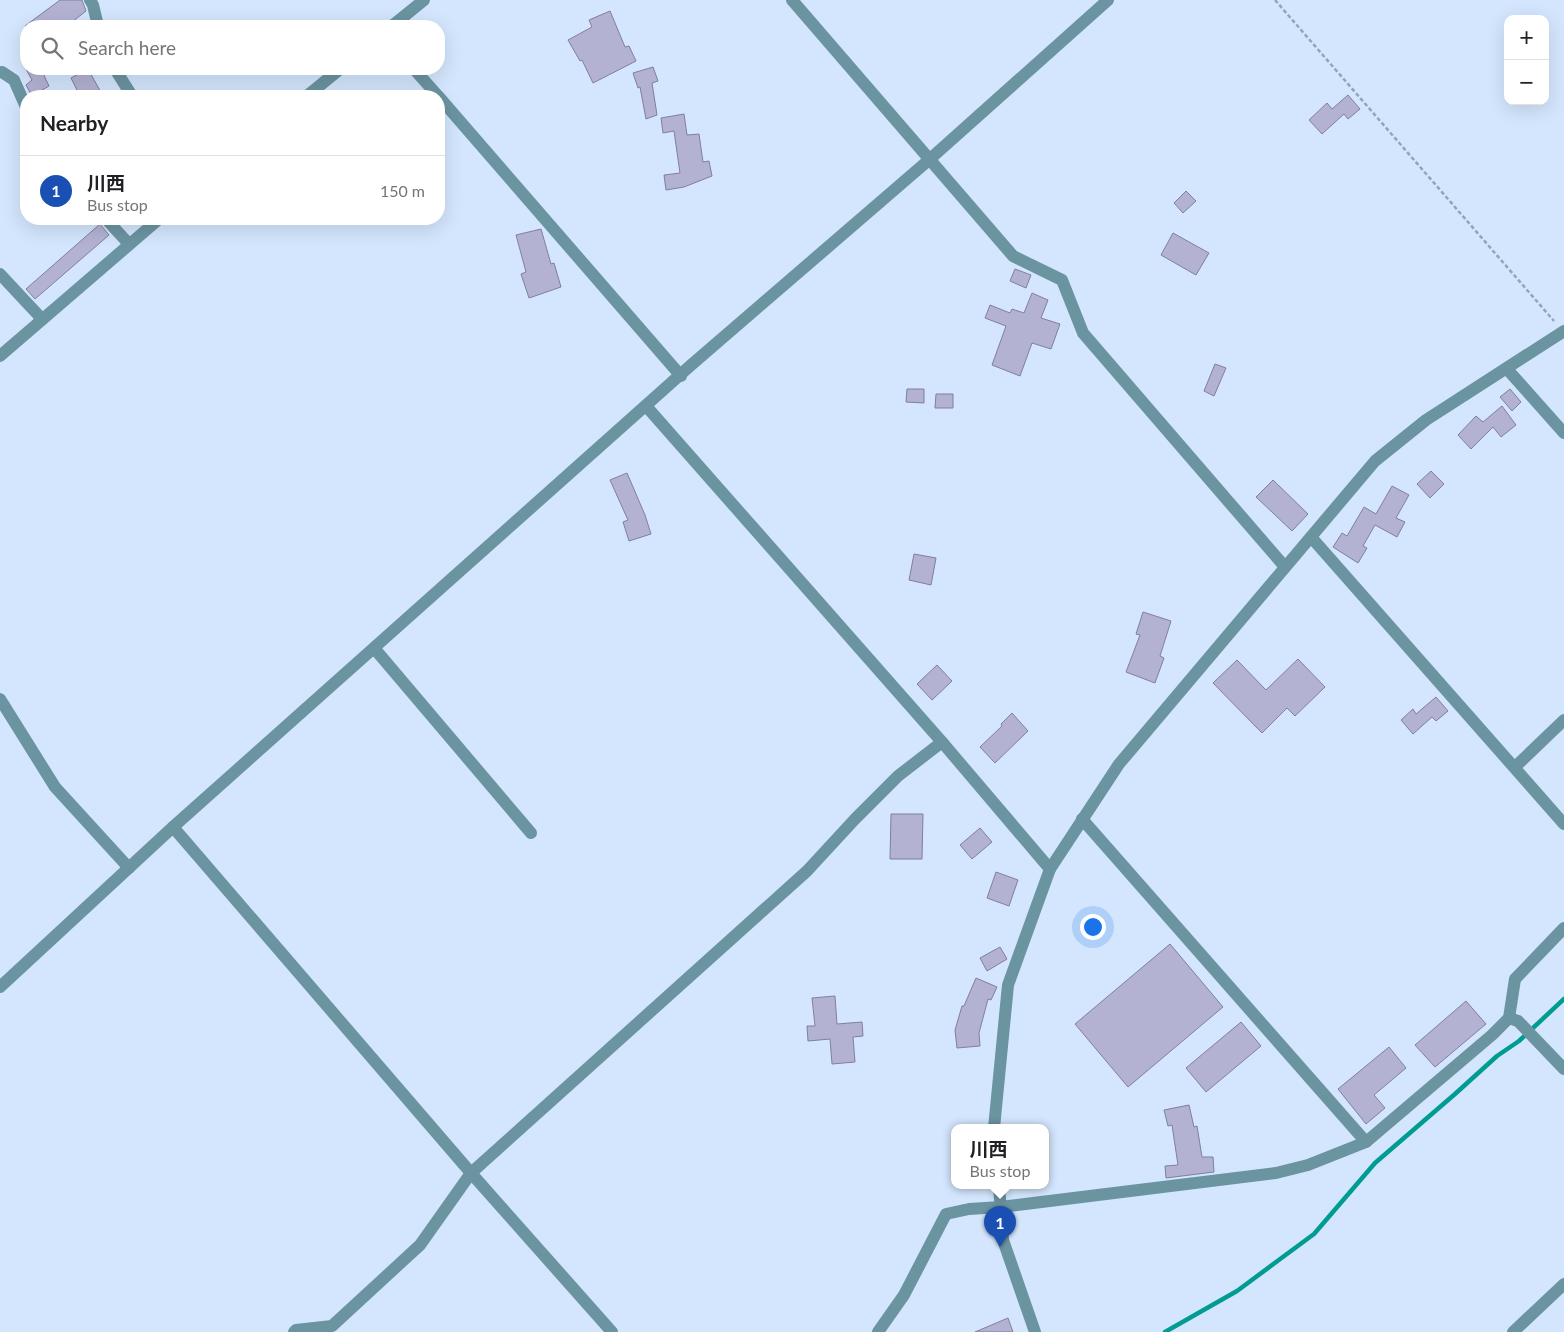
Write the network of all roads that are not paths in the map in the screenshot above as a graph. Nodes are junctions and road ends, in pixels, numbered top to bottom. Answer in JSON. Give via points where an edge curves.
{"nodes":[{"id":1,"x":90,"y":0,"type":"edge"},
{"id":2,"x":424,"y":0,"type":"edge"},
{"id":3,"x":792,"y":0,"type":"edge"},
{"id":4,"x":1108,"y":0,"type":"edge"},
{"id":5,"x":97,"y":20,"type":"edge"},
{"id":6,"x":399,"y":20,"type":"edge"},
{"id":7,"x":1,"y":69,"type":"edge"},
{"id":8,"x":119,"y":75,"type":"edge"},
{"id":9,"x":333,"y":75,"type":"edge"},
{"id":10,"x":419,"y":75,"type":"edge"},
{"id":11,"x":128,"y":90,"type":"edge"},
{"id":12,"x":314,"y":90,"type":"edge"},
{"id":13,"x":432,"y":90,"type":"edge"},
{"id":14,"x":20,"y":94,"type":"edge"},
{"id":15,"x":445,"y":105,"type":"edge"},
{"id":16,"x":930,"y":159,"type":"junction"},
{"id":17,"x":112,"y":225,"type":"edge"},
{"id":18,"x":152,"y":225,"type":"edge"},
{"id":19,"x":129,"y":244,"type":"junction"},
{"id":20,"x":0,"y":274,"type":"edge"},
{"id":21,"x":42,"y":319,"type":"junction"},
{"id":22,"x":1563,"y":331,"type":"edge"},
{"id":23,"x":0,"y":356,"type":"edge"},
{"id":24,"x":1507,"y":369,"type":"junction"},
{"id":25,"x":681,"y":376,"type":"junction"},
{"id":26,"x":646,"y":406,"type":"junction"},
{"id":27,"x":1564,"y":433,"type":"edge"},
{"id":28,"x":1311,"y":537,"type":"junction"},
{"id":29,"x":1285,"y":567,"type":"junction"},
{"id":30,"x":374,"y":648,"type":"junction"},
{"id":31,"x":0,"y":699,"type":"edge"},
{"id":32,"x":1564,"y":720,"type":"edge"},
{"id":33,"x":942,"y":742,"type":"junction"},
{"id":34,"x":1515,"y":767,"type":"junction"},
{"id":35,"x":1082,"y":819,"type":"junction"},
{"id":36,"x":1564,"y":824,"type":"edge"},
{"id":37,"x":173,"y":826,"type":"junction"},
{"id":38,"x":531,"y":833,"type":"dead end"},
{"id":39,"x":129,"y":868,"type":"junction"},
{"id":40,"x":1050,"y":869,"type":"junction"},
{"id":41,"x":1564,"y":928,"type":"edge"},
{"id":42,"x":0,"y":987,"type":"edge"},
{"id":43,"x":1509,"y":1018,"type":"junction"},
{"id":44,"x":1564,"y":1068,"type":"edge"},
{"id":45,"x":994,"y":1124,"type":"edge"},
{"id":46,"x":1366,"y":1142,"type":"junction"},
{"id":47,"x":471,"y":1173,"type":"junction"},
{"id":48,"x":999,"y":1189,"type":"edge"},
{"id":49,"x":1001,"y":1207,"type":"junction"},
{"id":50,"x":1564,"y":1284,"type":"edge"},
{"id":51,"x":294,"y":1332,"type":"edge"},
{"id":52,"x":612,"y":1332,"type":"edge"},
{"id":53,"x":878,"y":1332,"type":"edge"},
{"id":54,"x":1034,"y":1332,"type":"edge"},
{"id":55,"x":1513,"y":1332,"type":"edge"}],
"edges":[{"from":1,"to":5,"type":"street"},
{"from":2,"to":6,"type":"street"},
{"from":3,"to":16,"type":"street"},
{"from":4,"to":16,"type":"street"},
{"from":7,"to":14,"type":"street","via":[[14,80]]},
{"from":8,"to":11,"type":"street"},
{"from":9,"to":12,"type":"street"},
{"from":10,"to":13,"type":"street"},
{"from":15,"to":25,"type":"street"},
{"from":16,"to":25,"type":"street"},
{"from":16,"to":29,"type":"street","via":[[1013,256],[1062,280],[1083,333]]},
{"from":17,"to":19,"type":"street"},
{"from":18,"to":19,"type":"street"},
{"from":19,"to":21,"type":"street"},
{"from":20,"to":21,"type":"street"},
{"from":21,"to":23,"type":"street"},
{"from":22,"to":24,"type":"street"},
{"from":24,"to":27,"type":"street"},
{"from":24,"to":28,"type":"street","via":[[1426,420],[1375,461]]},
{"from":25,"to":26,"type":"street"},
{"from":26,"to":30,"type":"street"},
{"from":26,"to":33,"type":"street"},
{"from":28,"to":29,"type":"street"},
{"from":28,"to":34,"type":"street"},
{"from":29,"to":35,"type":"street","via":[[1119,764]]},
{"from":30,"to":37,"type":"street"},
{"from":30,"to":38,"type":"street"},
{"from":31,"to":39,"type":"street","via":[[55,788]]},
{"from":32,"to":34,"type":"street"},
{"from":33,"to":40,"type":"street"},
{"from":33,"to":47,"type":"street","via":[[898,776],[807,871]]},
{"from":34,"to":36,"type":"street"},
{"from":35,"to":40,"type":"street"},
{"from":35,"to":46,"type":"street"},
{"from":37,"to":39,"type":"street"},
{"from":37,"to":47,"type":"street"},
{"from":39,"to":42,"type":"street"},
{"from":40,"to":45,"type":"street","via":[[1008,985]]},
{"from":41,"to":43,"type":"street","via":[[1515,980]]},
{"from":43,"to":44,"type":"street","via":[[1518,1021]]},
{"from":43,"to":46,"type":"street"},
{"from":46,"to":49,"type":"street","via":[[1308,1165],[1276,1172]]},
{"from":47,"to":51,"type":"street","via":[[420,1244],[332,1326]]},
{"from":47,"to":52,"type":"street"},
{"from":48,"to":49,"type":"street"},
{"from":49,"to":53,"type":"street","via":[[946,1214],[904,1295]]},
{"from":49,"to":54,"type":"street","via":[[1003,1240]]},
{"from":50,"to":55,"type":"street"}]}
